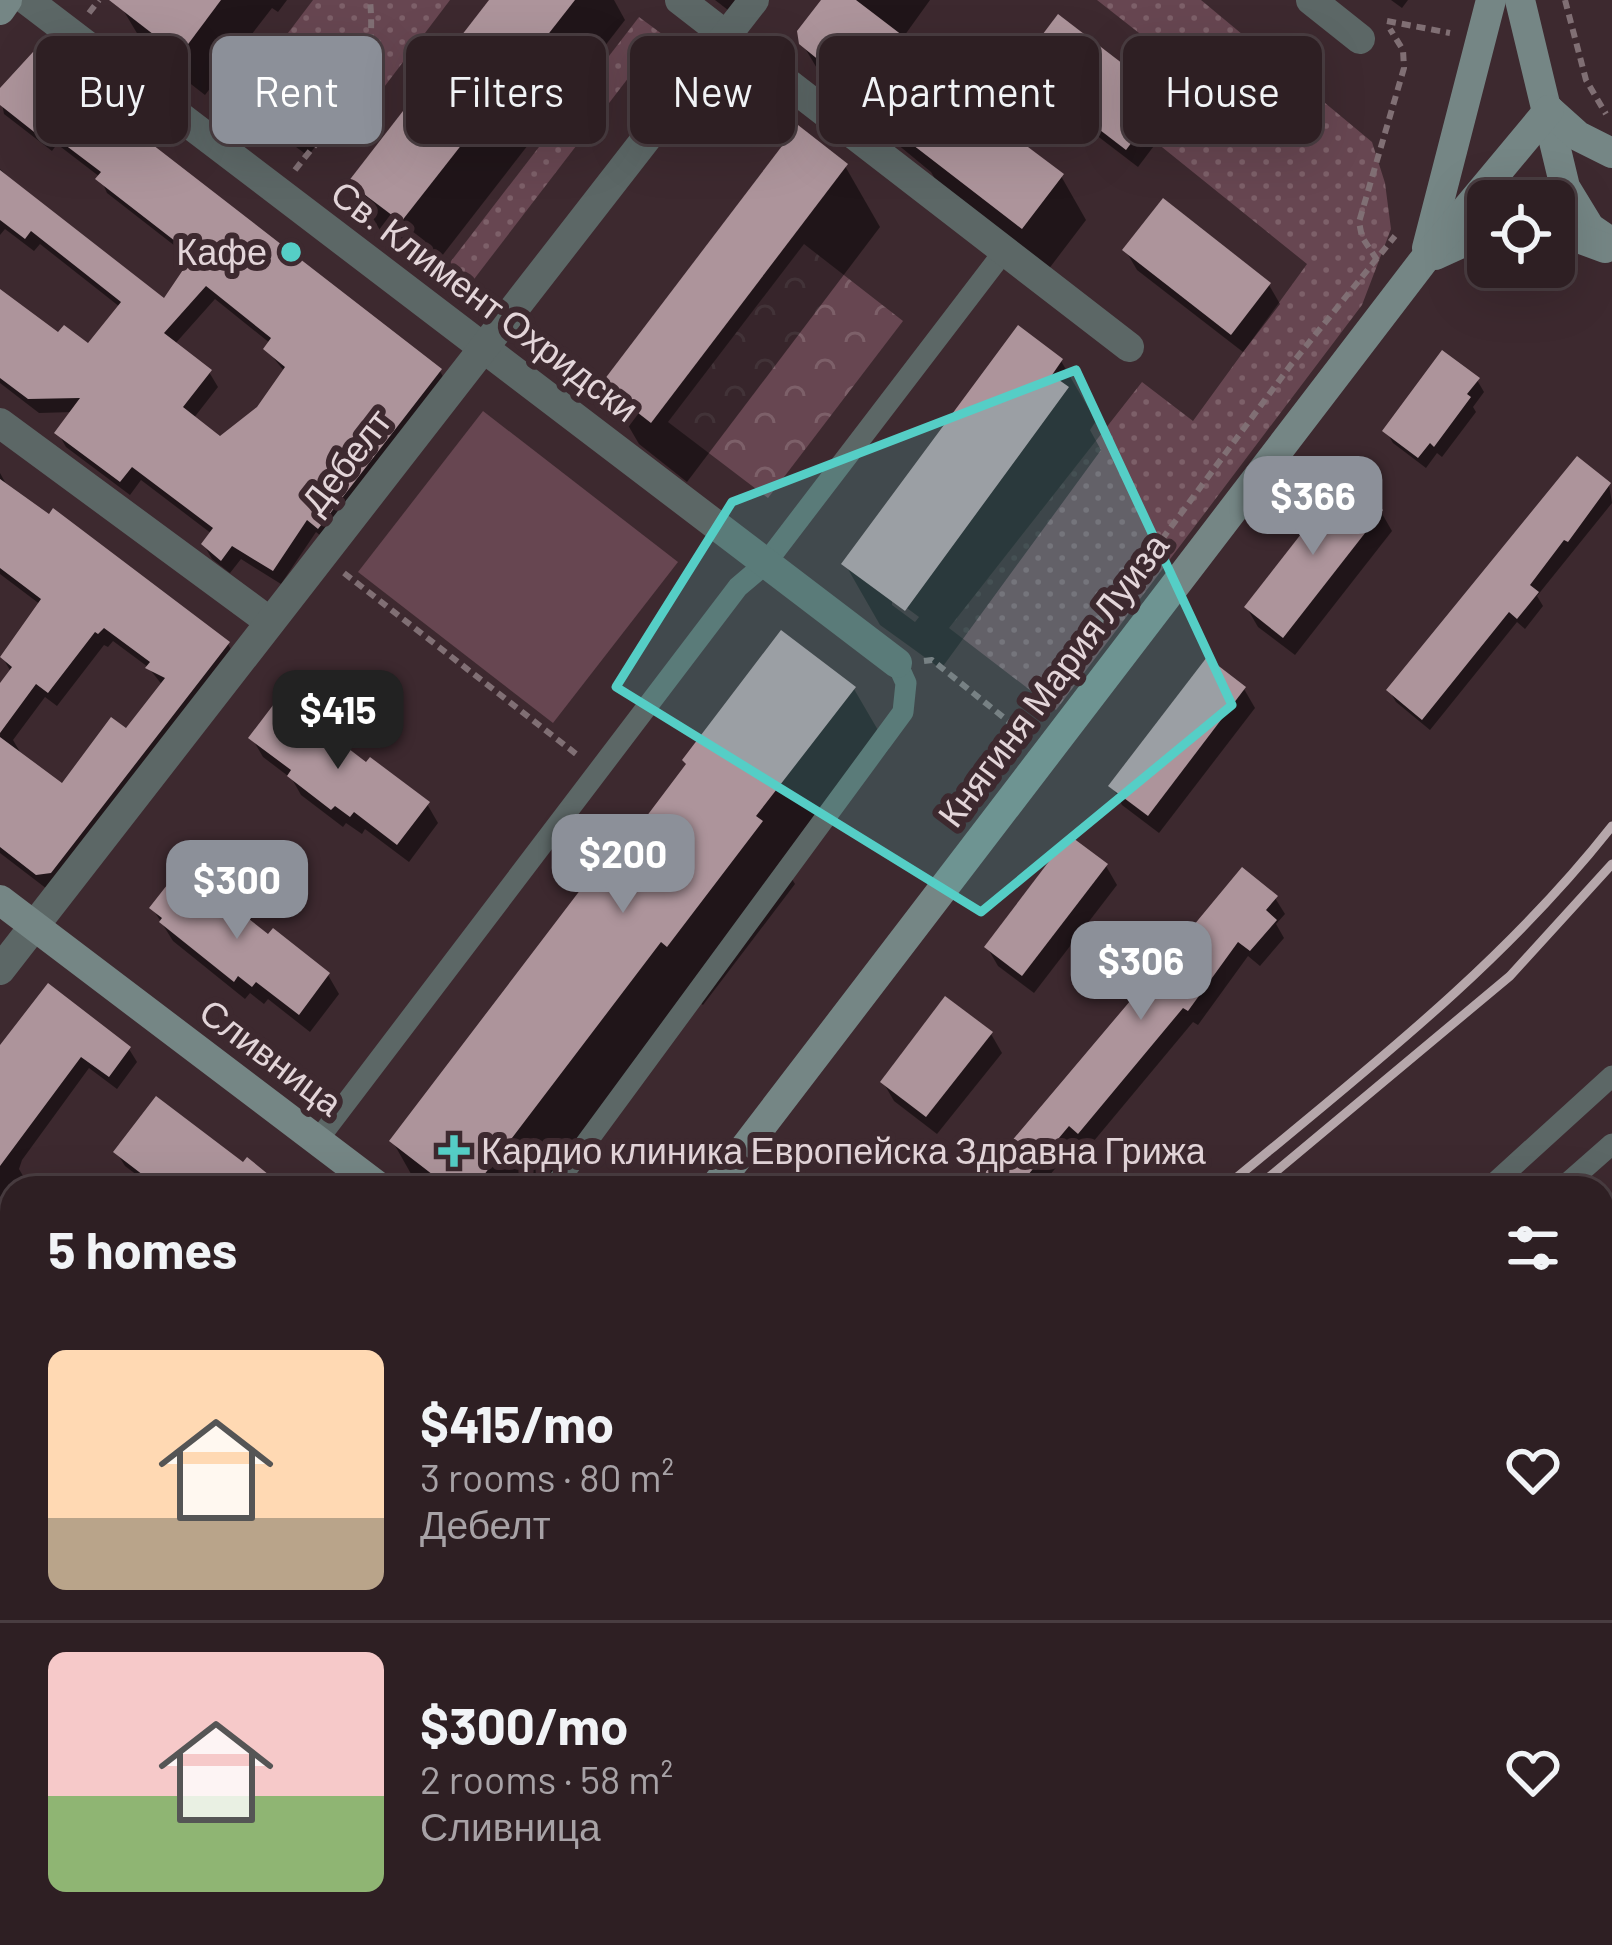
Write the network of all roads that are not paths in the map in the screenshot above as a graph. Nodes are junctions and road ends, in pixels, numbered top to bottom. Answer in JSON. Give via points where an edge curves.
{"nodes":[{"id":1,"x":8,"y":0,"type":"edge"},
{"id":2,"x":27,"y":0,"type":"edge"},
{"id":3,"x":680,"y":0,"type":"edge"},
{"id":4,"x":754,"y":0,"type":"edge"},
{"id":5,"x":1311,"y":0,"type":"edge"},
{"id":6,"x":1491,"y":0,"type":"edge"},
{"id":7,"x":1520,"y":0,"type":"edge"},
{"id":8,"x":0,"y":10,"type":"edge"},
{"id":9,"x":1371,"y":29,"type":"road end"},
{"id":10,"x":726,"y":36,"type":"joint"},
{"id":11,"x":795,"y":89,"type":"edge"},
{"id":12,"x":1549,"y":110,"type":"junction"},
{"id":13,"x":642,"y":144,"type":"edge"},
{"id":14,"x":1612,"y":153,"type":"edge"},
{"id":15,"x":1575,"y":236,"type":"edge"},
{"id":16,"x":1467,"y":241,"type":"edge"},
{"id":17,"x":1612,"y":247,"type":"edge"},
{"id":18,"x":1005,"y":250,"type":"junction"},
{"id":19,"x":1424,"y":260,"type":"junction"},
{"id":20,"x":1129,"y":347,"type":"dead end"},
{"id":21,"x":483,"y":349,"type":"junction"},
{"id":22,"x":0,"y":423,"type":"edge"},
{"id":23,"x":764,"y":564,"type":"junction"},
{"id":24,"x":271,"y":622,"type":"junction"},
{"id":25,"x":897,"y":663,"type":"joint"},
{"id":26,"x":0,"y":900,"type":"edge"},
{"id":27,"x":34,"y":927,"type":"junction"},
{"id":28,"x":0,"y":970,"type":"edge"},
{"id":29,"x":1612,"y":1076,"type":"edge"},
{"id":30,"x":317,"y":1141,"type":"junction"},
{"id":31,"x":1612,"y":1144,"type":"edge"},
{"id":32,"x":364,"y":1176,"type":"edge"},
{"id":33,"x":562,"y":1176,"type":"edge"},
{"id":34,"x":723,"y":1176,"type":"edge"},
{"id":35,"x":1502,"y":1176,"type":"edge"},
{"id":36,"x":1576,"y":1176,"type":"edge"}],
"edges":[{"from":1,"to":8,"type":"main road"},
{"from":2,"to":21,"type":"street","name":"Св. Климент Охридски"},
{"from":3,"to":10,"type":"street"},
{"from":4,"to":10,"type":"street","name":"Дебелт"},
{"from":5,"to":9,"type":"street"},
{"from":6,"to":19,"type":"main road"},
{"from":7,"to":12,"type":"main road"},
{"from":11,"to":18,"type":"street"},
{"from":12,"to":14,"type":"main road"},
{"from":12,"to":17,"type":"main road","via":[[1564,188]]},
{"from":12,"to":19,"type":"main road","name":"Княгиня Мария Луиза"},
{"from":13,"to":21,"type":"street","name":"Дебелт"},
{"from":15,"to":17,"type":"main road"},
{"from":16,"to":19,"type":"main road"},
{"from":18,"to":20,"type":"street"},
{"from":18,"to":23,"type":"lane"},
{"from":19,"to":34,"type":"main road","name":"Княгиня Мария Луиза"},
{"from":21,"to":23,"type":"street","name":"Св. Климент Охридски"},
{"from":21,"to":24,"type":"street","name":"Дебелт"},
{"from":22,"to":24,"type":"street"},
{"from":23,"to":25,"type":"street","name":"Св. Климент Охридски"},
{"from":23,"to":30,"type":"lane","via":[[738,587]]},
{"from":24,"to":27,"type":"street","name":"Дебелт"},
{"from":25,"to":33,"type":"lane","via":[[907,699],[892,728]]},
{"from":26,"to":27,"type":"main road","name":"Сливница"},
{"from":27,"to":28,"type":"street","name":"Дебелт"},
{"from":27,"to":30,"type":"main road","name":"Сливница"},
{"from":29,"to":35,"type":"lane"},
{"from":30,"to":32,"type":"main road","name":"Сливница"},
{"from":31,"to":36,"type":"lane"}]}
